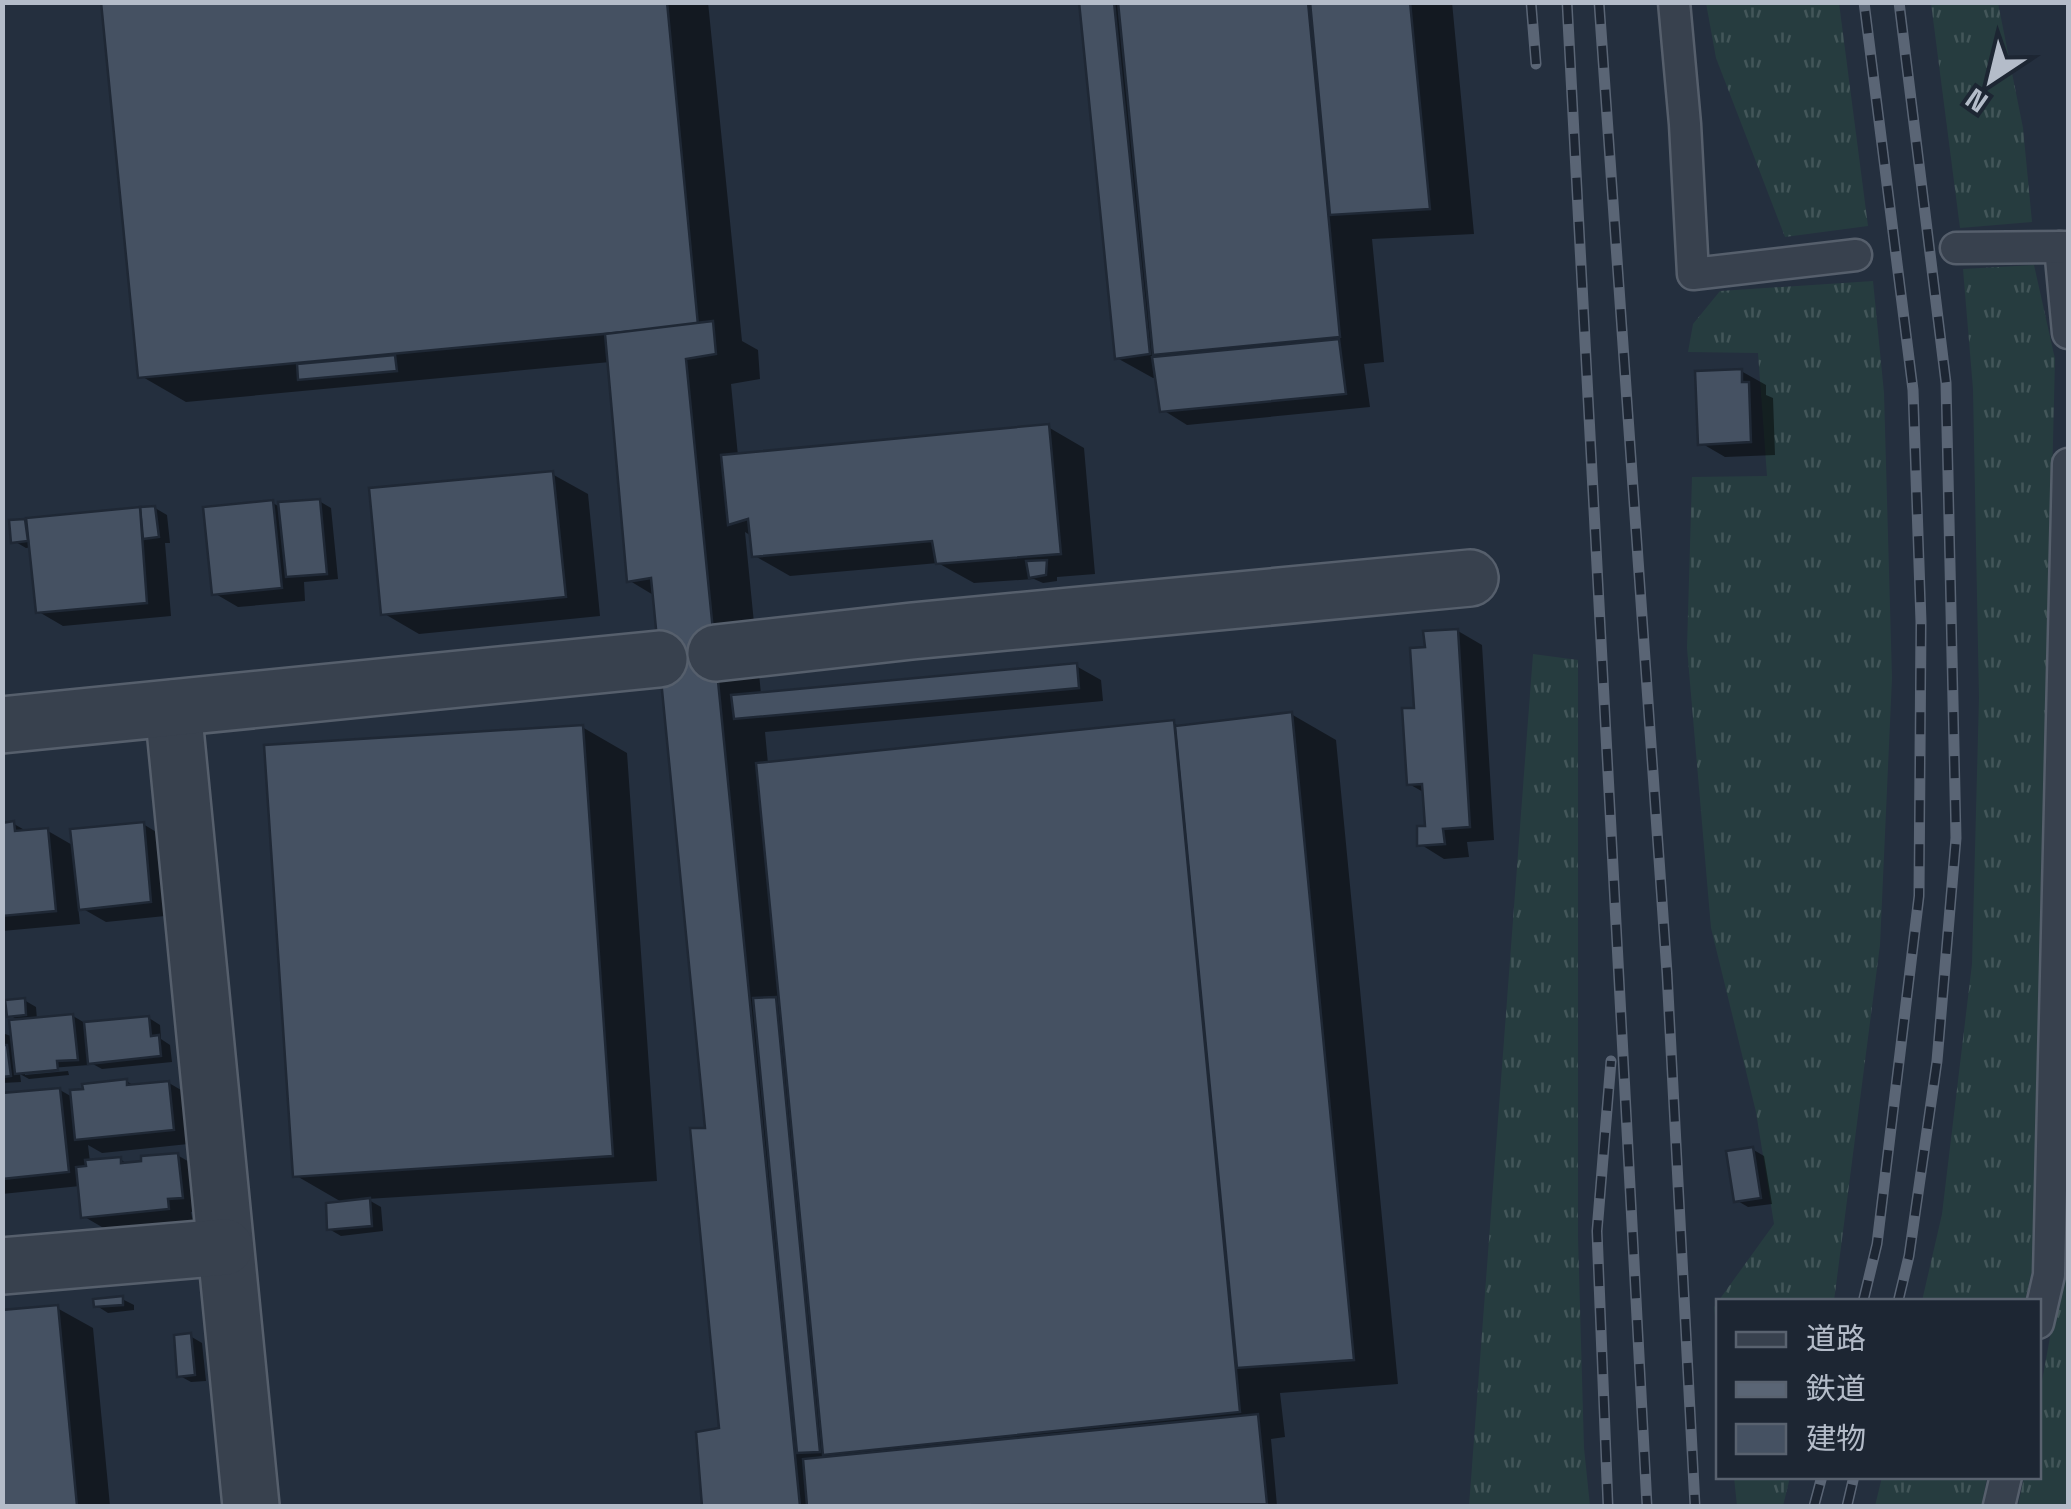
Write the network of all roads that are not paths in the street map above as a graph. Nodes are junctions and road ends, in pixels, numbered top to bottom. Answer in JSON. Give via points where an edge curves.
{"nodes":[{"id":1,"x":1674,"y":2,"type":"edge"},
{"id":2,"x":2064,"y":247,"type":"edge"},
{"id":3,"x":1956,"y":248,"type":"dead end"},
{"id":4,"x":1856,"y":255,"type":"dead end"},
{"id":5,"x":2068,"y":333,"type":"edge"},
{"id":6,"x":2068,"y":464,"type":"edge"},
{"id":7,"x":1470,"y":578,"type":"dead end"},
{"id":8,"x":716,"y":653,"type":"dead end"},
{"id":9,"x":659,"y":659,"type":"dead end"},
{"id":10,"x":172,"y":708,"type":"junction"},
{"id":11,"x":2,"y":725,"type":"edge"},
{"id":12,"x":226,"y":1248,"type":"junction"},
{"id":13,"x":2,"y":1266,"type":"edge"},
{"id":14,"x":2041,"y":1310,"type":"edge"},
{"id":15,"x":2005,"y":1479,"type":"edge"},
{"id":16,"x":251,"y":1506,"type":"edge"},
{"id":17,"x":1999,"y":1506,"type":"edge"}],
"edges":[{"from":1,"to":4,"type":"lane","via":[[1693,274]]},
{"from":2,"to":3,"type":"lane"},
{"from":2,"to":5,"type":"lane"},
{"from":6,"to":14,"type":"lane","via":[[2049,1275]]},
{"from":7,"to":8,"type":"street"},
{"from":9,"to":10,"type":"street"},
{"from":10,"to":11,"type":"street"},
{"from":10,"to":12,"type":"street"},
{"from":12,"to":13,"type":"street"},
{"from":12,"to":16,"type":"street"},
{"from":15,"to":17,"type":"lane"}]}
